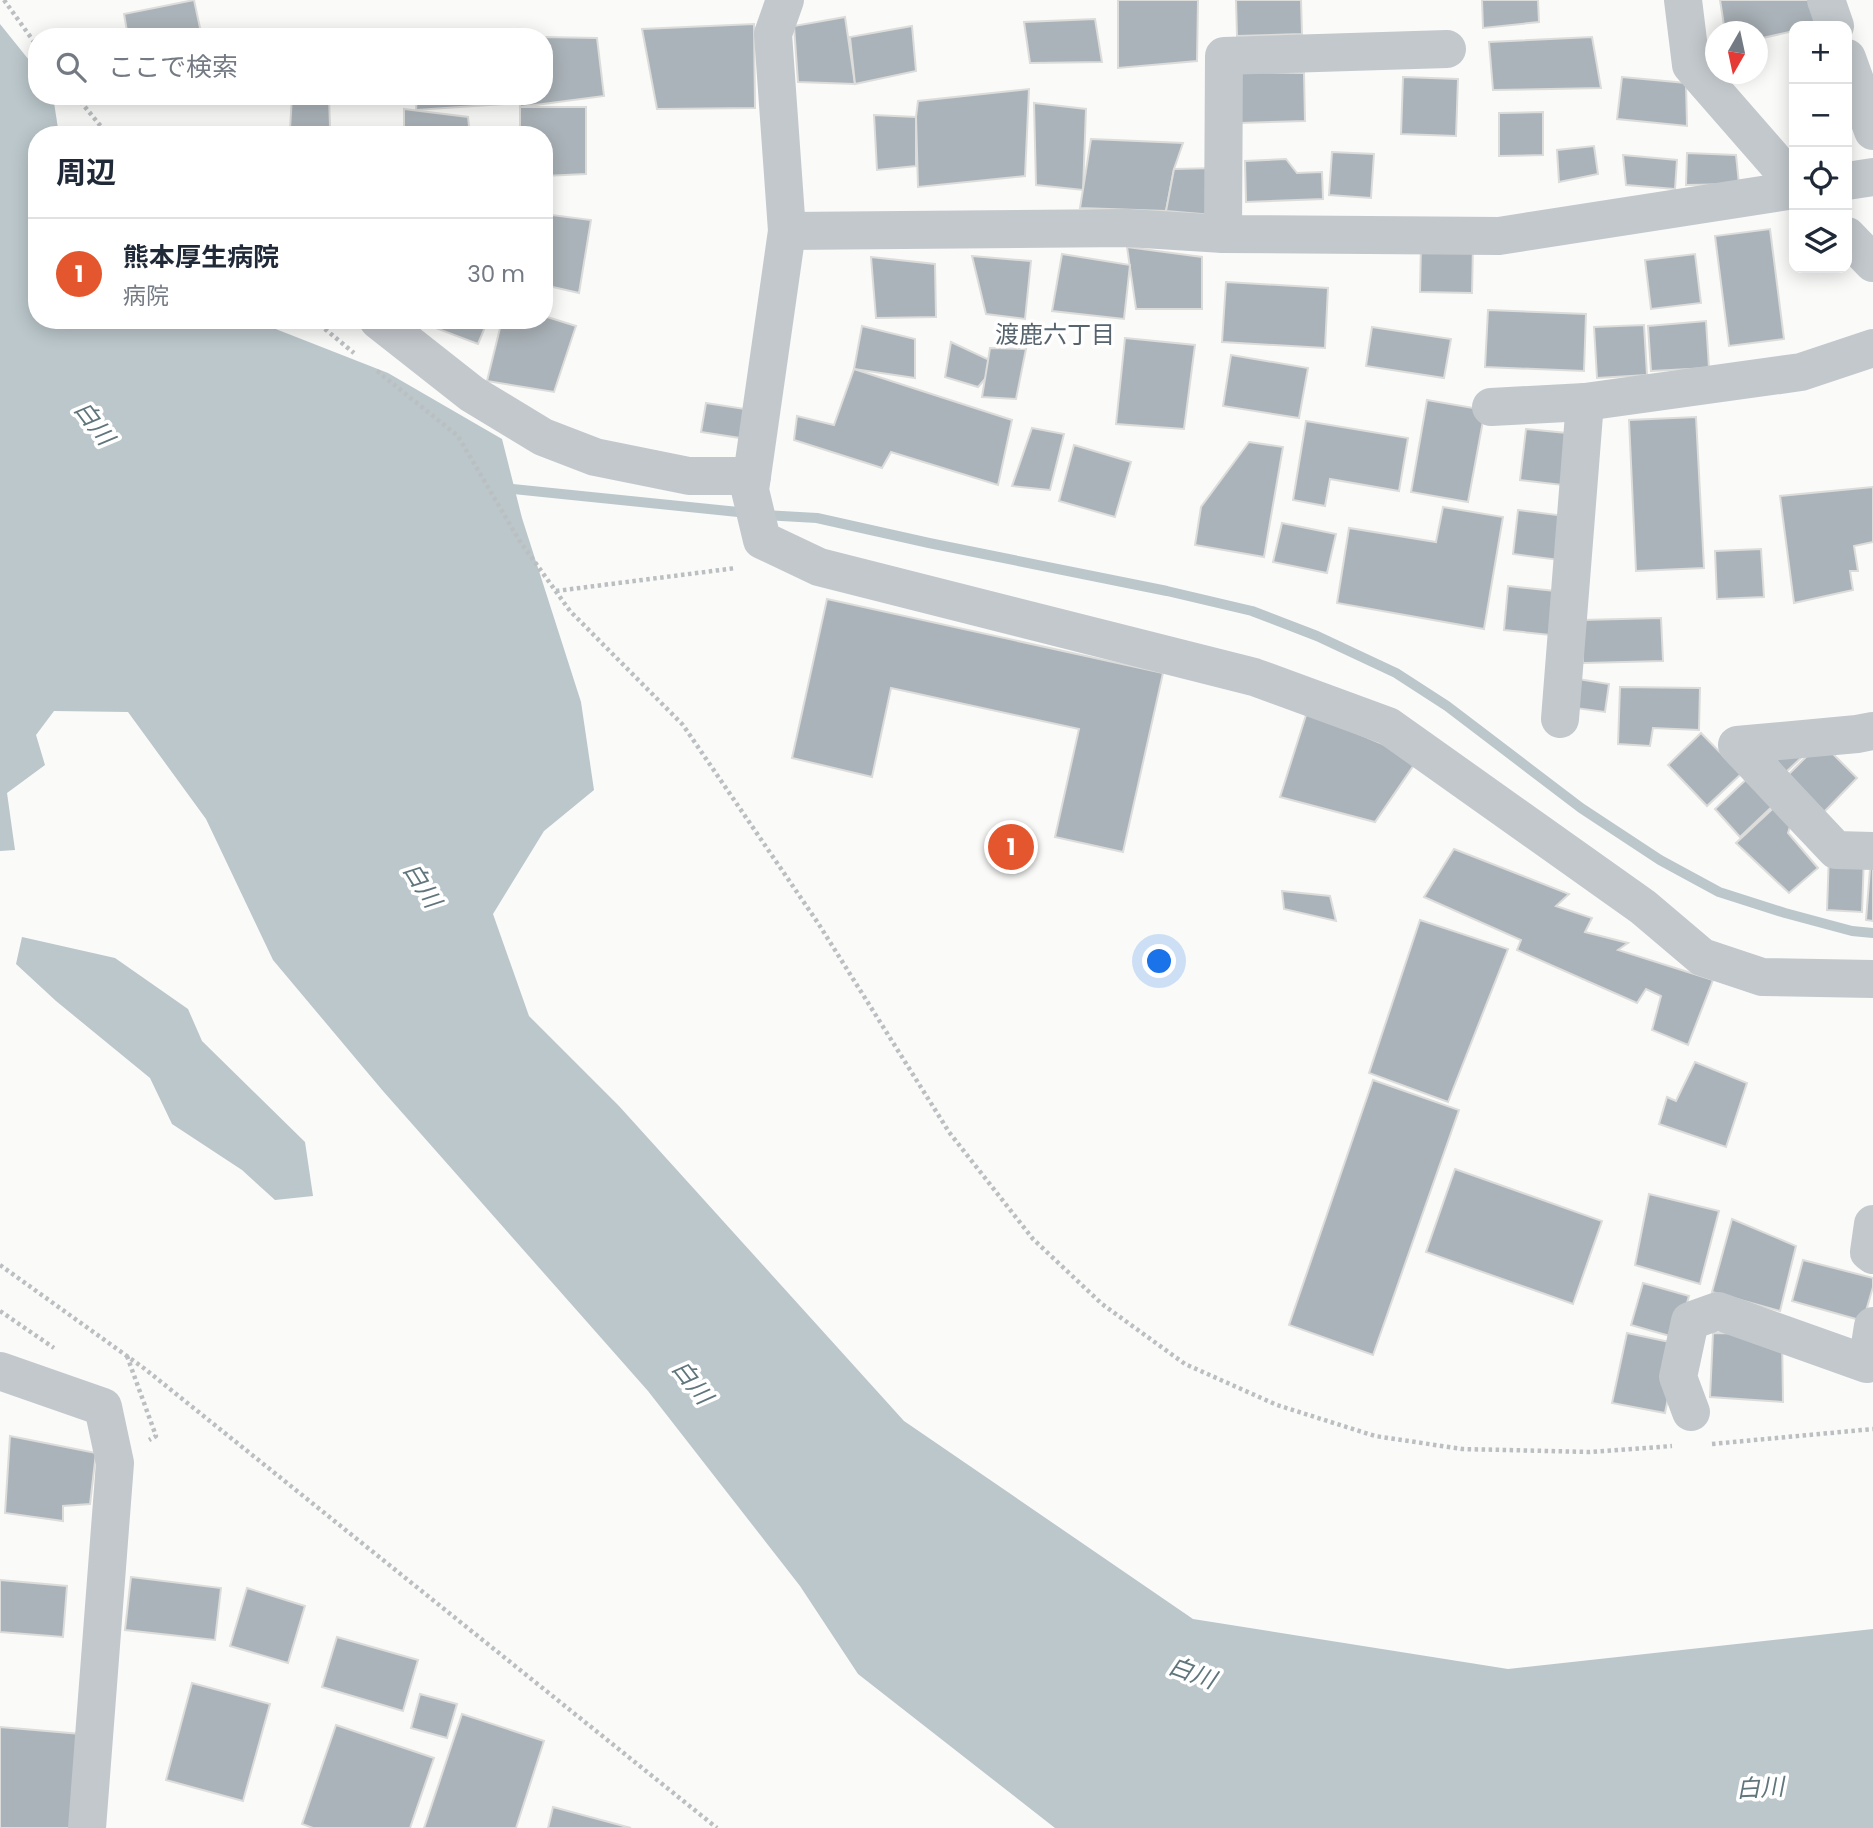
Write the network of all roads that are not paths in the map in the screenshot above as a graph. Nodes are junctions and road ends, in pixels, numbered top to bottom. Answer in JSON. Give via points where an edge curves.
{"nodes":[{"id":1,"x":785,"y":0,"type":"edge"},
{"id":2,"x":1683,"y":0,"type":"edge"},
{"id":3,"x":1826,"y":0,"type":"edge"},
{"id":4,"x":1833,"y":21,"type":"edge"},
{"id":5,"x":1447,"y":50,"type":"dead end"},
{"id":6,"x":1852,"y":72,"type":"edge"},
{"id":7,"x":1873,"y":131,"type":"edge"},
{"id":8,"x":1789,"y":177,"type":"edge"},
{"id":9,"x":1873,"y":177,"type":"edge"},
{"id":10,"x":1852,"y":180,"type":"edge"},
{"id":11,"x":1789,"y":191,"type":"edge"},
{"id":12,"x":787,"y":231,"type":"junction"},
{"id":13,"x":1223,"y":234,"type":"junction"},
{"id":14,"x":1852,"y":241,"type":"edge"},
{"id":15,"x":1873,"y":262,"type":"edge"},
{"id":16,"x":389,"y":329,"type":"edge"},
{"id":17,"x":1873,"y":348,"type":"edge"},
{"id":18,"x":1585,"y":402,"type":"junction"},
{"id":19,"x":1491,"y":407,"type":"dead end"},
{"id":20,"x":751,"y":483,"type":"junction"},
{"id":21,"x":1560,"y":719,"type":"dead end"},
{"id":22,"x":1871,"y":738,"type":"edge"},
{"id":23,"x":1873,"y":851,"type":"edge"},
{"id":24,"x":1873,"y":979,"type":"edge"},
{"id":25,"x":1873,"y":1224,"type":"edge"},
{"id":26,"x":1873,"y":1255,"type":"edge"},
{"id":27,"x":1873,"y":1326,"type":"edge"},
{"id":28,"x":0,"y":1371,"type":"edge"},
{"id":29,"x":1687,"y":1429,"type":"road end"},
{"id":30,"x":87,"y":1828,"type":"edge"}],
"edges":[{"from":1,"to":12,"type":"street","via":[[773,34]]},
{"from":2,"to":8,"type":"street","via":[[1691,65]]},
{"from":3,"to":4,"type":"street"},
{"from":5,"to":13,"type":"street","via":[[1224,56]]},
{"from":6,"to":7,"type":"street"},
{"from":9,"to":10,"type":"street"},
{"from":11,"to":13,"type":"street","via":[[1499,236]]},
{"from":12,"to":13,"type":"street","via":[[1128,228]]},
{"from":12,"to":20,"type":"street"},
{"from":14,"to":15,"type":"street"},
{"from":16,"to":20,"type":"street","via":[[472,394],[543,437],[595,457]]},
{"from":17,"to":18,"type":"street","via":[[1801,372]]},
{"from":18,"to":19,"type":"street"},
{"from":18,"to":21,"type":"street"},
{"from":20,"to":24,"type":"street","via":[[775,546],[819,567],[1254,677],[1388,726],[1643,907],[1702,957],[1762,977]]},
{"from":22,"to":23,"type":"street","via":[[1737,745],[1836,850]]},
{"from":25,"to":26,"type":"street","via":[[1869,1252]]},
{"from":27,"to":29,"type":"street","via":[[1867,1364],[1718,1311],[1690,1321],[1678,1377]]},
{"from":28,"to":30,"type":"street","via":[[103,1406],[115,1463]]}]}
